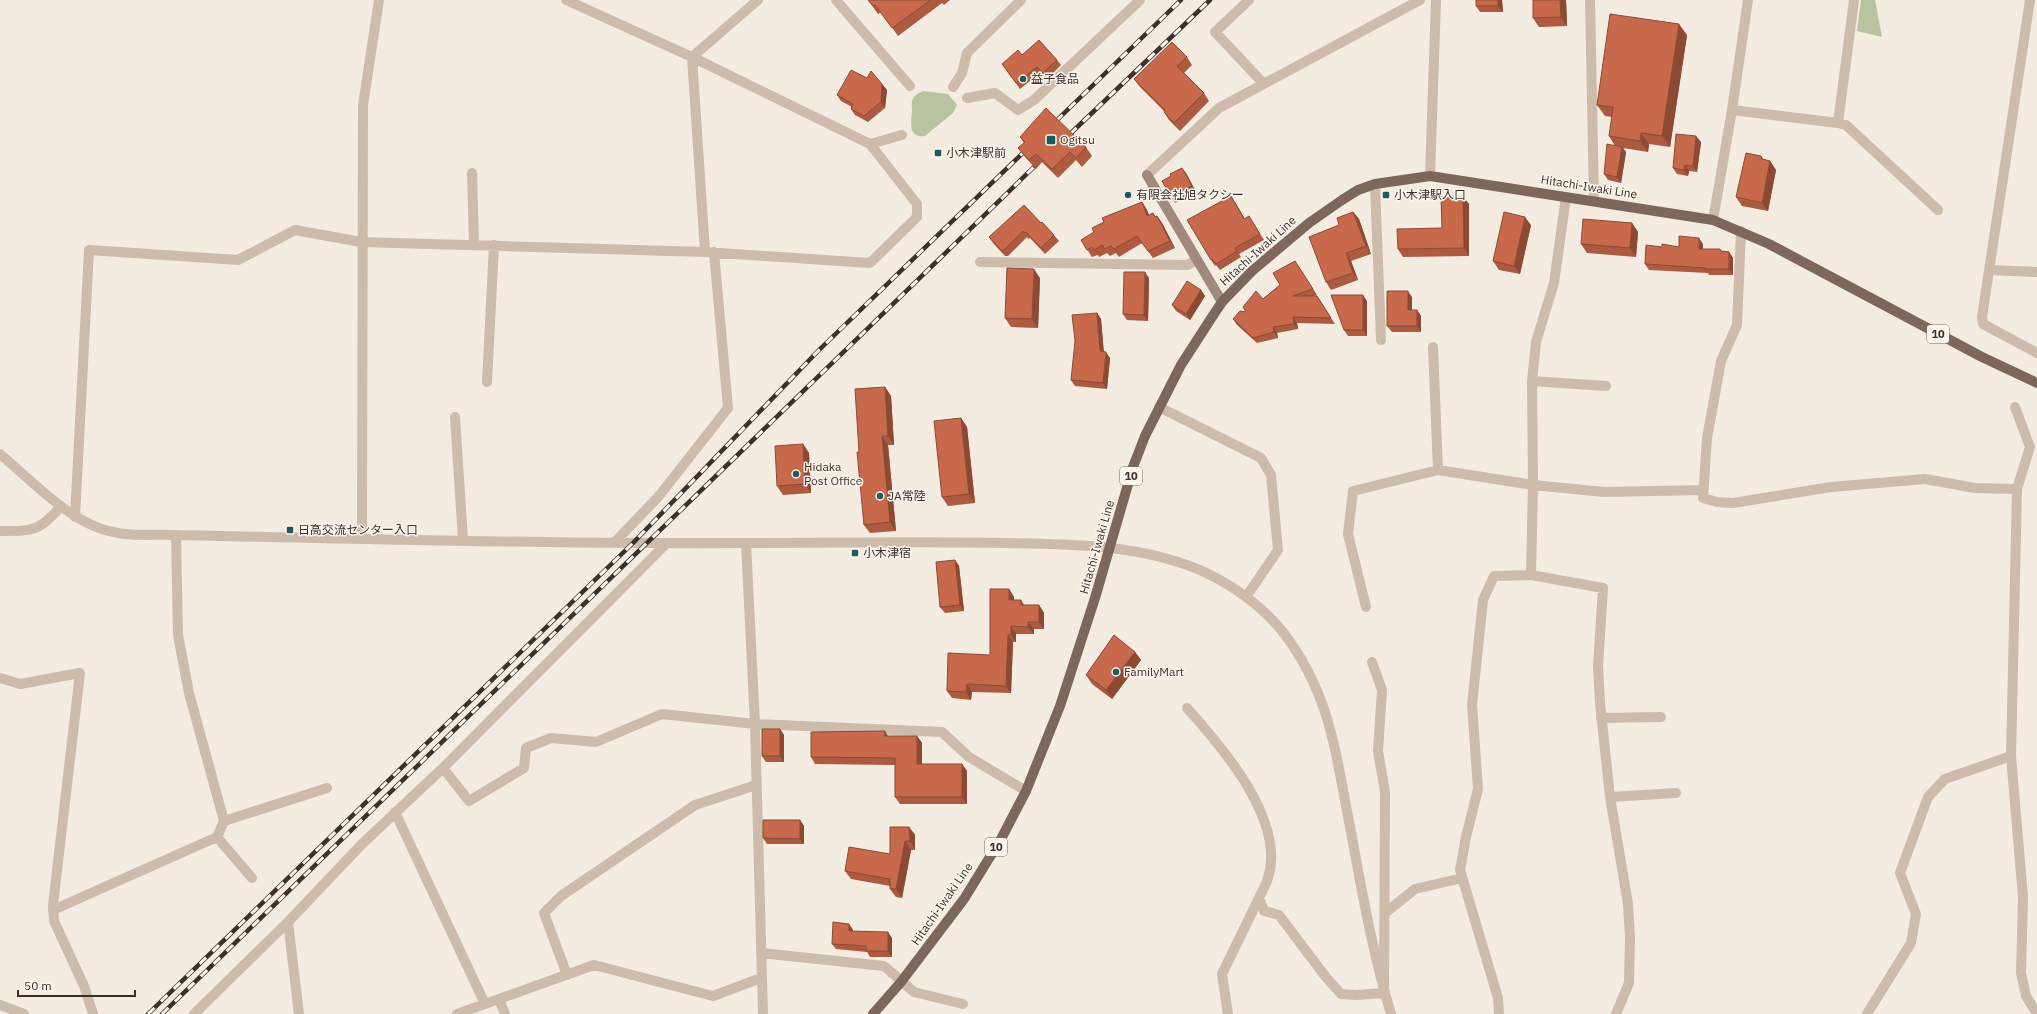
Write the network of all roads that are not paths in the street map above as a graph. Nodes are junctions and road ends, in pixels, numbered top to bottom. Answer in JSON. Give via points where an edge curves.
{"nodes":[{"id":1,"x":378,"y":0,"type":"edge"},
{"id":2,"x":566,"y":0,"type":"edge"},
{"id":3,"x":758,"y":0,"type":"edge"},
{"id":4,"x":836,"y":0,"type":"edge"},
{"id":5,"x":1021,"y":0,"type":"edge"},
{"id":6,"x":1140,"y":0,"type":"edge"},
{"id":7,"x":1249,"y":0,"type":"edge"},
{"id":8,"x":1420,"y":0,"type":"edge"},
{"id":9,"x":1436,"y":0,"type":"edge"},
{"id":10,"x":1590,"y":0,"type":"edge"},
{"id":11,"x":1748,"y":0,"type":"edge"},
{"id":12,"x":1854,"y":0,"type":"edge"},
{"id":13,"x":2030,"y":0,"type":"edge"},
{"id":14,"x":692,"y":57,"type":"junction"},
{"id":15,"x":1263,"y":83,"type":"junction"},
{"id":16,"x":910,"y":86,"type":"dead end"},
{"id":17,"x":953,"y":87,"type":"dead end"},
{"id":18,"x":967,"y":98,"type":"dead end"},
{"id":19,"x":1732,"y":110,"type":"junction"},
{"id":20,"x":1838,"y":123,"type":"junction"},
{"id":21,"x":902,"y":135,"type":"dead end"},
{"id":22,"x":870,"y":144,"type":"junction"},
{"id":23,"x":472,"y":174,"type":"dead end"},
{"id":24,"x":1147,"y":175,"type":"joint"},
{"id":25,"x":1430,"y":176,"type":"junction"},
{"id":26,"x":1375,"y":184,"type":"junction"},
{"id":27,"x":1566,"y":197,"type":"junction"},
{"id":28,"x":1594,"y":201,"type":"junction"},
{"id":29,"x":1938,"y":210,"type":"dead end"},
{"id":30,"x":1713,"y":220,"type":"junction"},
{"id":31,"x":1741,"y":231,"type":"junction"},
{"id":32,"x":361,"y":242,"type":"junction"},
{"id":33,"x":474,"y":244,"type":"junction"},
{"id":34,"x":494,"y":245,"type":"junction"},
{"id":35,"x":710,"y":252,"type":"junction"},
{"id":36,"x":1197,"y":260,"type":"junction"},
{"id":37,"x":980,"y":262,"type":"dead end"},
{"id":38,"x":1990,"y":270,"type":"junction"},
{"id":39,"x":2037,"y":272,"type":"edge"},
{"id":40,"x":1222,"y":302,"type":"junction"},
{"id":41,"x":1381,"y":340,"type":"dead end"},
{"id":42,"x":1433,"y":348,"type":"dead end"},
{"id":43,"x":2037,"y":353,"type":"edge"},
{"id":44,"x":487,"y":382,"type":"dead end"},
{"id":45,"x":1532,"y":382,"type":"junction"},
{"id":46,"x":2037,"y":383,"type":"edge"},
{"id":47,"x":1606,"y":386,"type":"dead end"},
{"id":48,"x":1159,"y":407,"type":"junction"},
{"id":49,"x":2015,"y":407,"type":"dead end"},
{"id":50,"x":455,"y":418,"type":"dead end"},
{"id":51,"x":0,"y":454,"type":"edge"},
{"id":52,"x":1438,"y":470,"type":"junction"},
{"id":53,"x":1533,"y":485,"type":"junction"},
{"id":54,"x":2017,"y":489,"type":"junction"},
{"id":55,"x":1703,"y":490,"type":"junction"},
{"id":56,"x":61,"y":506,"type":"junction"},
{"id":57,"x":76,"y":517,"type":"junction"},
{"id":58,"x":0,"y":531,"type":"edge"},
{"id":59,"x":176,"y":535,"type":"junction"},
{"id":60,"x":362,"y":539,"type":"junction"},
{"id":61,"x":463,"y":540,"type":"junction"},
{"id":62,"x":615,"y":542,"type":"junction"},
{"id":63,"x":667,"y":543,"type":"junction"},
{"id":64,"x":746,"y":543,"type":"junction"},
{"id":65,"x":1109,"y":548,"type":"junction"},
{"id":66,"x":1531,"y":575,"type":"junction"},
{"id":67,"x":1246,"y":597,"type":"junction"},
{"id":68,"x":1366,"y":607,"type":"dead end"},
{"id":69,"x":1372,"y":662,"type":"dead end"},
{"id":70,"x":0,"y":678,"type":"edge"},
{"id":71,"x":1187,"y":708,"type":"dead end"},
{"id":72,"x":1661,"y":717,"type":"dead end"},
{"id":73,"x":1601,"y":718,"type":"junction"},
{"id":74,"x":755,"y":724,"type":"junction"},
{"id":75,"x":2011,"y":756,"type":"junction"},
{"id":76,"x":443,"y":768,"type":"junction"},
{"id":77,"x":756,"y":785,"type":"junction"},
{"id":78,"x":327,"y":788,"type":"dead end"},
{"id":79,"x":1026,"y":791,"type":"junction"},
{"id":80,"x":1676,"y":793,"type":"dead end"},
{"id":81,"x":1610,"y":797,"type":"junction"},
{"id":82,"x":395,"y":812,"type":"junction"},
{"id":83,"x":224,"y":821,"type":"junction"},
{"id":84,"x":217,"y":837,"type":"junction"},
{"id":85,"x":252,"y":878,"type":"dead end"},
{"id":86,"x":1462,"y":878,"type":"junction"},
{"id":87,"x":1259,"y":898,"type":"junction"},
{"id":88,"x":53,"y":910,"type":"junction"},
{"id":89,"x":1385,"y":914,"type":"junction"},
{"id":90,"x":288,"y":922,"type":"junction"},
{"id":91,"x":761,"y":953,"type":"junction"},
{"id":92,"x":567,"y":975,"type":"junction"},
{"id":93,"x":761,"y":978,"type":"junction"},
{"id":94,"x":902,"y":982,"type":"junction"},
{"id":95,"x":1384,"y":993,"type":"junction"},
{"id":96,"x":499,"y":999,"type":"junction"},
{"id":97,"x":485,"y":1004,"type":"junction"},
{"id":98,"x":963,"y":1004,"type":"dead end"},
{"id":99,"x":0,"y":1005,"type":"edge"},
{"id":100,"x":24,"y":1014,"type":"edge"},
{"id":101,"x":93,"y":1014,"type":"edge"},
{"id":102,"x":194,"y":1014,"type":"edge"},
{"id":103,"x":299,"y":1014,"type":"edge"},
{"id":104,"x":457,"y":1014,"type":"edge"},
{"id":105,"x":505,"y":1014,"type":"edge"},
{"id":106,"x":763,"y":1014,"type":"edge"},
{"id":107,"x":872,"y":1014,"type":"edge"},
{"id":108,"x":1228,"y":1014,"type":"edge"},
{"id":109,"x":1391,"y":1014,"type":"edge"},
{"id":110,"x":1499,"y":1014,"type":"edge"},
{"id":111,"x":1616,"y":1014,"type":"edge"},
{"id":112,"x":1866,"y":1014,"type":"edge"},
{"id":113,"x":2036,"y":1014,"type":"edge"}],
"edges":[{"from":1,"to":32,"type":"street","via":[[363,106]]},
{"from":2,"to":14,"type":"street"},
{"from":3,"to":14,"type":"street"},
{"from":4,"to":16,"type":"street"},
{"from":5,"to":17,"type":"street","via":[[967,53],[962,73]]},
{"from":6,"to":18,"type":"street","via":[[1034,100],[1018,110],[995,93]]},
{"from":7,"to":15,"type":"street","via":[[1215,32]]},
{"from":8,"to":15,"type":"street"},
{"from":9,"to":25,"type":"street"},
{"from":10,"to":28,"type":"street"},
{"from":11,"to":19,"type":"street"},
{"from":12,"to":20,"type":"street"},
{"from":13,"to":38,"type":"street"},
{"from":14,"to":22,"type":"street"},
{"from":14,"to":35,"type":"street"},
{"from":15,"to":24,"type":"street","via":[[1219,108]]},
{"from":19,"to":20,"type":"street"},
{"from":19,"to":30,"type":"street"},
{"from":20,"to":29,"type":"street","via":[[1846,125]]},
{"from":21,"to":22,"type":"street"},
{"from":22,"to":35,"type":"street","via":[[917,204],[917,217],[870,263]]},
{"from":23,"to":33,"type":"street"},
{"from":24,"to":36,"type":"main road"},
{"from":25,"to":26,"type":"main road","name":"Hitachi-Iwaki Line","number":"10"},
{"from":25,"to":27,"type":"main road","name":"Hitachi-Iwaki Line","number":"10"},
{"from":26,"to":40,"type":"main road","name":"Hitachi-Iwaki Line","number":"10","via":[[1353,193],[1309,223],[1252,271]]},
{"from":26,"to":41,"type":"street"},
{"from":27,"to":28,"type":"main road","name":"Hitachi-Iwaki Line","number":"10"},
{"from":27,"to":45,"type":"street","via":[[1554,282],[1536,342]]},
{"from":28,"to":30,"type":"main road","name":"Hitachi-Iwaki Line","number":"10"},
{"from":30,"to":31,"type":"main road","name":"Hitachi-Iwaki Line","number":"10"},
{"from":31,"to":46,"type":"main road","name":"Hitachi-Iwaki Line","number":"10"},
{"from":31,"to":55,"type":"street","via":[[1737,325],[1721,361],[1707,438]]},
{"from":32,"to":33,"type":"street"},
{"from":32,"to":57,"type":"street","via":[[295,230],[238,260],[89,250]]},
{"from":32,"to":60,"type":"street"},
{"from":33,"to":34,"type":"street"},
{"from":34,"to":35,"type":"street"},
{"from":34,"to":44,"type":"street"},
{"from":35,"to":62,"type":"street","via":[[728,408],[659,496]]},
{"from":36,"to":37,"type":"street","via":[[1187,265]]},
{"from":36,"to":40,"type":"main road"},
{"from":38,"to":39,"type":"street"},
{"from":38,"to":43,"type":"street","via":[[1982,312],[1983,324]]},
{"from":40,"to":48,"type":"main road","name":"Hitachi-Iwaki Line","number":"10","via":[[1181,365]]},
{"from":42,"to":52,"type":"street"},
{"from":45,"to":47,"type":"street"},
{"from":45,"to":53,"type":"street"},
{"from":48,"to":65,"type":"main road","name":"Hitachi-Iwaki Line","number":"10","via":[[1133,466]]},
{"from":48,"to":67,"type":"street","via":[[1261,458],[1271,475],[1278,550]]},
{"from":49,"to":54,"type":"street","via":[[2030,447]]},
{"from":50,"to":61,"type":"street"},
{"from":51,"to":56,"type":"street"},
{"from":52,"to":53,"type":"street"},
{"from":52,"to":68,"type":"street","via":[[1353,491],[1348,534]]},
{"from":53,"to":55,"type":"street","via":[[1604,492]]},
{"from":53,"to":66,"type":"street"},
{"from":54,"to":55,"type":"street","via":[[1975,488],[1926,479],[1831,487],[1733,503],[1703,498]]},
{"from":54,"to":75,"type":"street"},
{"from":56,"to":57,"type":"street"},
{"from":56,"to":58,"type":"street","via":[[40,527],[28,531]]},
{"from":57,"to":59,"type":"street","via":[[110,532]]},
{"from":59,"to":60,"type":"street"},
{"from":59,"to":83,"type":"street","via":[[178,635],[189,693]]},
{"from":60,"to":61,"type":"street"},
{"from":61,"to":62,"type":"street"},
{"from":62,"to":63,"type":"street"},
{"from":63,"to":64,"type":"street"},
{"from":63,"to":76,"type":"street"},
{"from":64,"to":65,"type":"street","via":[[946,541]]},
{"from":64,"to":74,"type":"street"},
{"from":65,"to":67,"type":"street","via":[[1176,561],[1214,577]]},
{"from":65,"to":79,"type":"main road","name":"Hitachi-Iwaki Line","number":"10","via":[[1060,706]]},
{"from":66,"to":73,"type":"street","via":[[1603,588],[1598,666]]},
{"from":66,"to":86,"type":"street","via":[[1494,576],[1483,600],[1472,705],[1478,789],[1460,870]]},
{"from":67,"to":95,"type":"street","via":[[1281,630],[1311,676],[1323,702],[1333,738]]},
{"from":69,"to":89,"type":"street","via":[[1382,690],[1378,751],[1384,792]]},
{"from":70,"to":88,"type":"street","via":[[20,684],[80,673]]},
{"from":71,"to":87,"type":"street","via":[[1235,766],[1265,824],[1271,854],[1268,878]]},
{"from":72,"to":73,"type":"street"},
{"from":73,"to":81,"type":"street"},
{"from":74,"to":76,"type":"street","via":[[662,714],[596,742],[551,738],[526,748],[524,768],[469,801]]},
{"from":74,"to":77,"type":"street"},
{"from":74,"to":79,"type":"street","via":[[942,732],[969,757]]},
{"from":75,"to":112,"type":"street","via":[[1945,779],[1928,797],[1900,873],[1916,914],[1911,943]]},
{"from":75,"to":113,"type":"street","via":[[2023,897],[2022,973],[2026,996]]},
{"from":76,"to":82,"type":"street"},
{"from":77,"to":91,"type":"street"},
{"from":77,"to":92,"type":"street","via":[[695,805],[561,896],[544,913]]},
{"from":78,"to":83,"type":"street"},
{"from":79,"to":94,"type":"main road","name":"Hitachi-Iwaki Line","number":"10","via":[[1001,839],[964,899]]},
{"from":80,"to":81,"type":"street"},
{"from":81,"to":111,"type":"street","via":[[1628,904],[1630,937],[1629,983]]},
{"from":82,"to":90,"type":"street"},
{"from":82,"to":97,"type":"street"},
{"from":83,"to":84,"type":"street"},
{"from":84,"to":85,"type":"street"},
{"from":84,"to":88,"type":"street"},
{"from":86,"to":89,"type":"street","via":[[1415,889]]},
{"from":86,"to":110,"type":"street","via":[[1498,998]]},
{"from":87,"to":95,"type":"street","via":[[1264,911],[1279,915],[1341,994]]},
{"from":87,"to":108,"type":"street","via":[[1222,974]]},
{"from":88,"to":101,"type":"street","via":[[54,921],[84,986]]},
{"from":89,"to":95,"type":"street"},
{"from":90,"to":102,"type":"street"},
{"from":90,"to":103,"type":"street"},
{"from":91,"to":93,"type":"street"},
{"from":91,"to":94,"type":"street","via":[[884,966]]},
{"from":92,"to":93,"type":"street","via":[[594,965],[713,996]]},
{"from":92,"to":96,"type":"street"},
{"from":93,"to":106,"type":"street"},
{"from":94,"to":98,"type":"street","via":[[914,992]]},
{"from":94,"to":107,"type":"main road","name":"Hitachi-Iwaki Line","number":"10"},
{"from":95,"to":109,"type":"street"},
{"from":96,"to":97,"type":"street"},
{"from":96,"to":105,"type":"street"},
{"from":97,"to":104,"type":"street"},
{"from":99,"to":100,"type":"street"}]}
